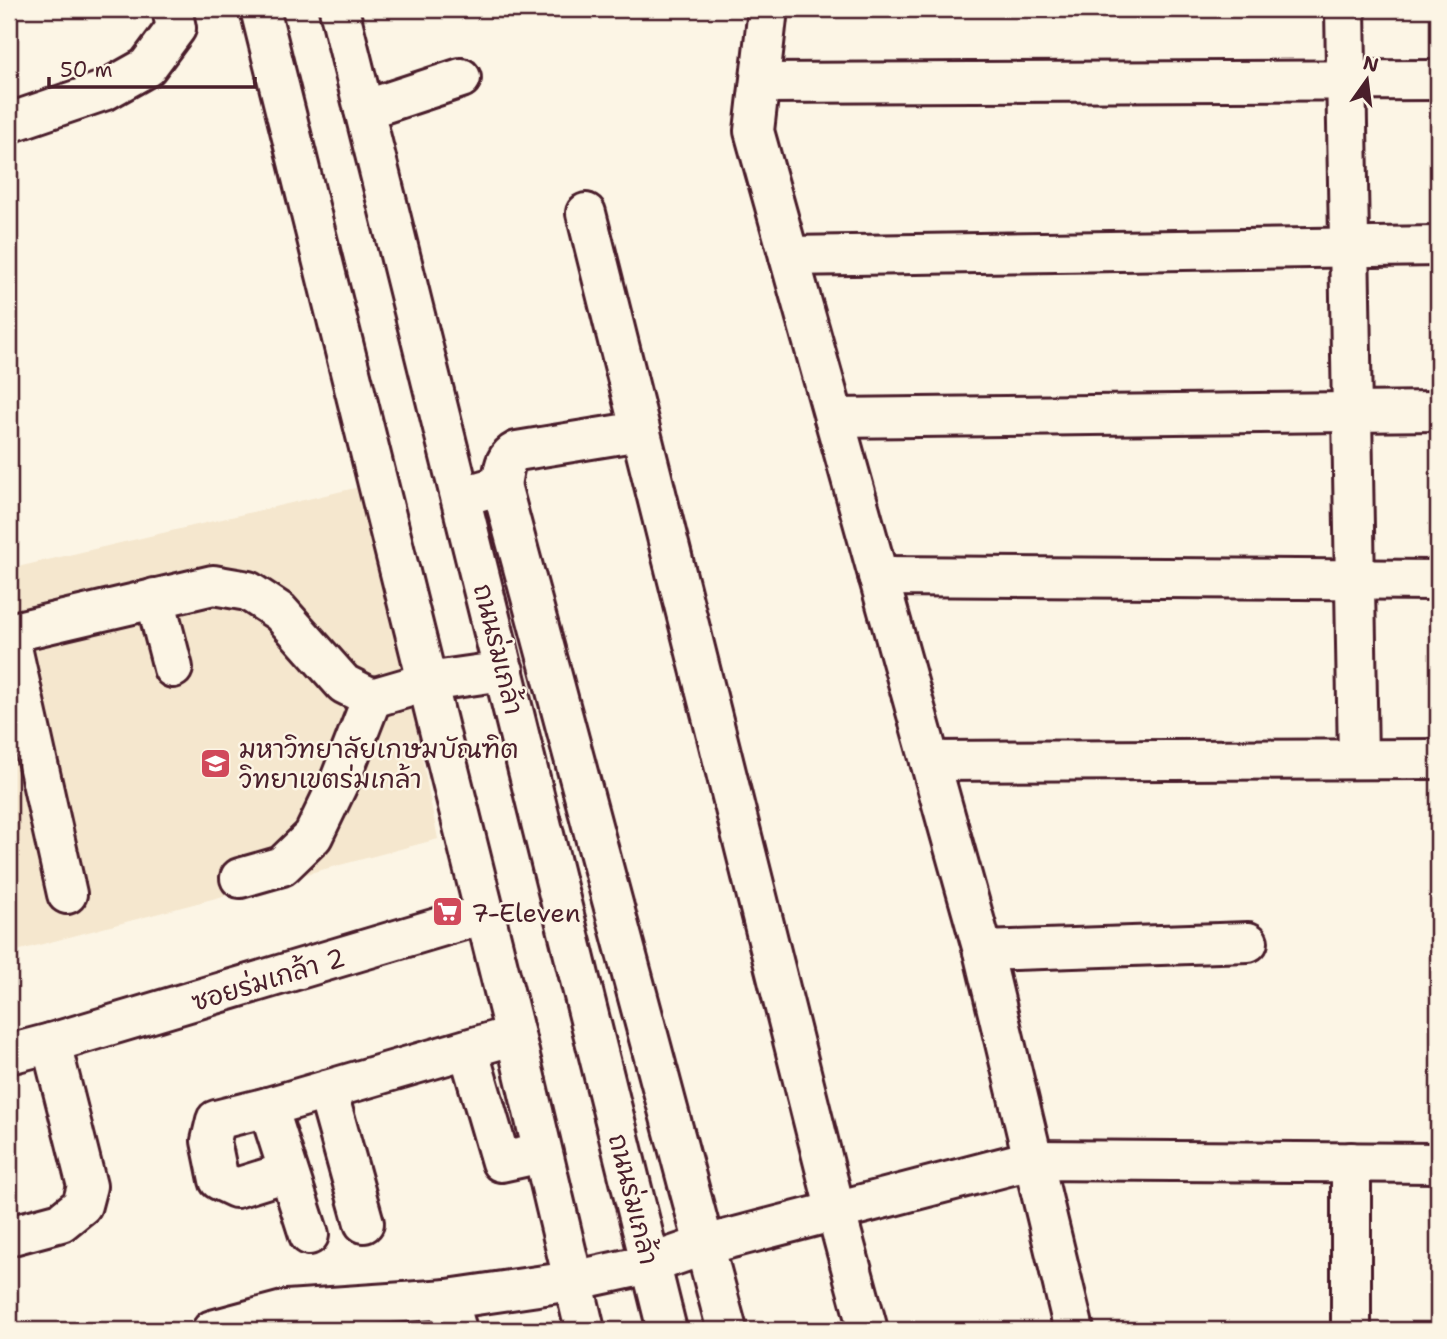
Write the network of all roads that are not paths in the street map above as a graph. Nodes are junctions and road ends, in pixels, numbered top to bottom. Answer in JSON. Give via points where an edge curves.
{"nodes":[{"id":1,"x":172,"y":9,"type":"edge"},
{"id":2,"x":260,"y":9,"type":"edge"},
{"id":3,"x":339,"y":9,"type":"edge"},
{"id":4,"x":768,"y":9,"type":"edge"},
{"id":5,"x":1345,"y":9,"type":"edge"},
{"id":6,"x":461,"y":78,"type":"dead end"},
{"id":7,"x":1438,"y":79,"type":"edge"},
{"id":8,"x":1347,"y":82,"type":"junction"},
{"id":9,"x":760,"y":83,"type":"junction"},
{"id":10,"x":364,"y":110,"type":"junction"},
{"id":11,"x":9,"y":123,"type":"edge"},
{"id":12,"x":586,"y":214,"type":"dead end"},
{"id":13,"x":1349,"y":246,"type":"junction"},
{"id":14,"x":1438,"y":246,"type":"edge"},
{"id":15,"x":789,"y":256,"type":"junction"},
{"id":16,"x":1438,"y":411,"type":"edge"},
{"id":17,"x":1352,"y":412,"type":"junction"},
{"id":18,"x":834,"y":418,"type":"junction"},
{"id":19,"x":640,"y":431,"type":"junction"},
{"id":20,"x":501,"y":485,"type":"junction"},
{"id":21,"x":461,"y":497,"type":"junction"},
{"id":22,"x":878,"y":576,"type":"junction"},
{"id":23,"x":1355,"y":579,"type":"junction"},
{"id":24,"x":1438,"y":580,"type":"edge"},
{"id":25,"x":155,"y":598,"type":"junction"},
{"id":26,"x":9,"y":633,"type":"edge"},
{"id":27,"x":173,"y":668,"type":"dead end"},
{"id":28,"x":504,"y":671,"type":"junction"},
{"id":29,"x":427,"y":682,"type":"junction"},
{"id":30,"x":372,"y":698,"type":"junction"},
{"id":31,"x":1357,"y":759,"type":"junction"},
{"id":32,"x":1438,"y":759,"type":"edge"},
{"id":33,"x":930,"y":761,"type":"junction"},
{"id":34,"x":240,"y":878,"type":"dead end"},
{"id":35,"x":67,"y":894,"type":"dead end"},
{"id":36,"x":484,"y":914,"type":"junction"},
{"id":37,"x":1248,"y":942,"type":"dead end"},
{"id":38,"x":983,"y":951,"type":"junction"},
{"id":39,"x":515,"y":1035,"type":"junction"},
{"id":40,"x":51,"y":1043,"type":"junction"},
{"id":41,"x":468,"y":1049,"type":"junction"},
{"id":42,"x":9,"y":1054,"type":"edge"},
{"id":43,"x":327,"y":1090,"type":"junction"},
{"id":44,"x":268,"y":1107,"type":"junction"},
{"id":45,"x":542,"y":1153,"type":"junction"},
{"id":46,"x":1031,"y":1160,"type":"junction"},
{"id":47,"x":1351,"y":1162,"type":"junction"},
{"id":48,"x":1438,"y":1163,"type":"edge"},
{"id":49,"x":287,"y":1172,"type":"junction"},
{"id":50,"x":836,"y":1212,"type":"junction"},
{"id":51,"x":364,"y":1223,"type":"dead end"},
{"id":52,"x":309,"y":1235,"type":"dead end"},
{"id":53,"x":9,"y":1237,"type":"edge"},
{"id":54,"x":705,"y":1245,"type":"junction"},
{"id":55,"x":650,"y":1264,"type":"junction"},
{"id":56,"x":572,"y":1282,"type":"junction"},
{"id":57,"x":452,"y":1315,"type":"edge"},
{"id":58,"x":287,"y":1320,"type":"edge"},
{"id":59,"x":212,"y":1330,"type":"edge"},
{"id":60,"x":585,"y":1330,"type":"edge"},
{"id":61,"x":667,"y":1330,"type":"edge"},
{"id":62,"x":727,"y":1330,"type":"edge"},
{"id":63,"x":868,"y":1330,"type":"edge"},
{"id":64,"x":1074,"y":1330,"type":"edge"},
{"id":65,"x":1351,"y":1330,"type":"edge"}],
"edges":[{"from":1,"to":11,"type":"street","via":[[176,28],[147,67],[106,90]]},
{"from":2,"to":29,"type":"street"},
{"from":3,"to":10,"type":"street","name":"ถนนร่มเกล้า"},
{"from":4,"to":9,"type":"street"},
{"from":5,"to":8,"type":"street"},
{"from":6,"to":10,"type":"street"},
{"from":7,"to":8,"type":"street"},
{"from":8,"to":9,"type":"street"},
{"from":8,"to":13,"type":"street"},
{"from":9,"to":15,"type":"street","via":[[754,131]]},
{"from":10,"to":21,"type":"street","name":"ถนนร่มเกล้า"},
{"from":12,"to":19,"type":"street"},
{"from":13,"to":14,"type":"street"},
{"from":13,"to":15,"type":"street"},
{"from":13,"to":17,"type":"street"},
{"from":15,"to":18,"type":"street"},
{"from":16,"to":17,"type":"street"},
{"from":17,"to":18,"type":"street"},
{"from":17,"to":23,"type":"street"},
{"from":18,"to":22,"type":"street"},
{"from":19,"to":20,"type":"street","via":[[517,451],[505,461]]},
{"from":19,"to":50,"type":"street"},
{"from":20,"to":21,"type":"street"},
{"from":20,"to":54,"type":"street"},
{"from":21,"to":28,"type":"street","name":"ถนนร่มเกล้า"},
{"from":22,"to":23,"type":"street"},
{"from":22,"to":33,"type":"street"},
{"from":23,"to":24,"type":"street"},
{"from":23,"to":31,"type":"street"},
{"from":25,"to":26,"type":"street"},
{"from":25,"to":27,"type":"street"},
{"from":25,"to":30,"type":"street","via":[[213,584],[248,591],[280,612],[344,684]]},
{"from":26,"to":35,"type":"street"},
{"from":28,"to":29,"type":"street"},
{"from":28,"to":55,"type":"street","name":"ถนนร่มเกล้า"},
{"from":29,"to":30,"type":"street"},
{"from":29,"to":36,"type":"street"},
{"from":30,"to":34,"type":"street","via":[[313,836],[282,866]]},
{"from":31,"to":32,"type":"street"},
{"from":31,"to":33,"type":"street"},
{"from":33,"to":38,"type":"street"},
{"from":36,"to":39,"type":"street"},
{"from":36,"to":40,"type":"street","name":"ซอยร่มเกล้า 2"},
{"from":37,"to":38,"type":"street"},
{"from":38,"to":46,"type":"street"},
{"from":39,"to":41,"type":"street"},
{"from":39,"to":45,"type":"street"},
{"from":40,"to":42,"type":"street","name":"ซอยร่มเกล้า 2"},
{"from":40,"to":53,"type":"street","via":[[87,1186],[82,1205],[61,1222]]},
{"from":41,"to":43,"type":"street"},
{"from":41,"to":45,"type":"street","via":[[501,1162]]},
{"from":43,"to":44,"type":"street"},
{"from":43,"to":51,"type":"street"},
{"from":44,"to":49,"type":"street"},
{"from":44,"to":49,"type":"street","via":[[216,1120],[211,1140],[219,1180],[236,1188]]},
{"from":45,"to":56,"type":"street"},
{"from":46,"to":47,"type":"street"},
{"from":46,"to":50,"type":"street"},
{"from":46,"to":64,"type":"street"},
{"from":47,"to":48,"type":"street"},
{"from":47,"to":65,"type":"street"},
{"from":49,"to":52,"type":"street"},
{"from":50,"to":54,"type":"street"},
{"from":50,"to":63,"type":"street"},
{"from":54,"to":55,"type":"street"},
{"from":54,"to":62,"type":"street"},
{"from":55,"to":56,"type":"street"},
{"from":55,"to":61,"type":"street","name":"ถนนร่มเกล้า"},
{"from":56,"to":57,"type":"street"},
{"from":56,"to":60,"type":"street"},
{"from":57,"to":58,"type":"street"},
{"from":58,"to":59,"type":"street"}]}
